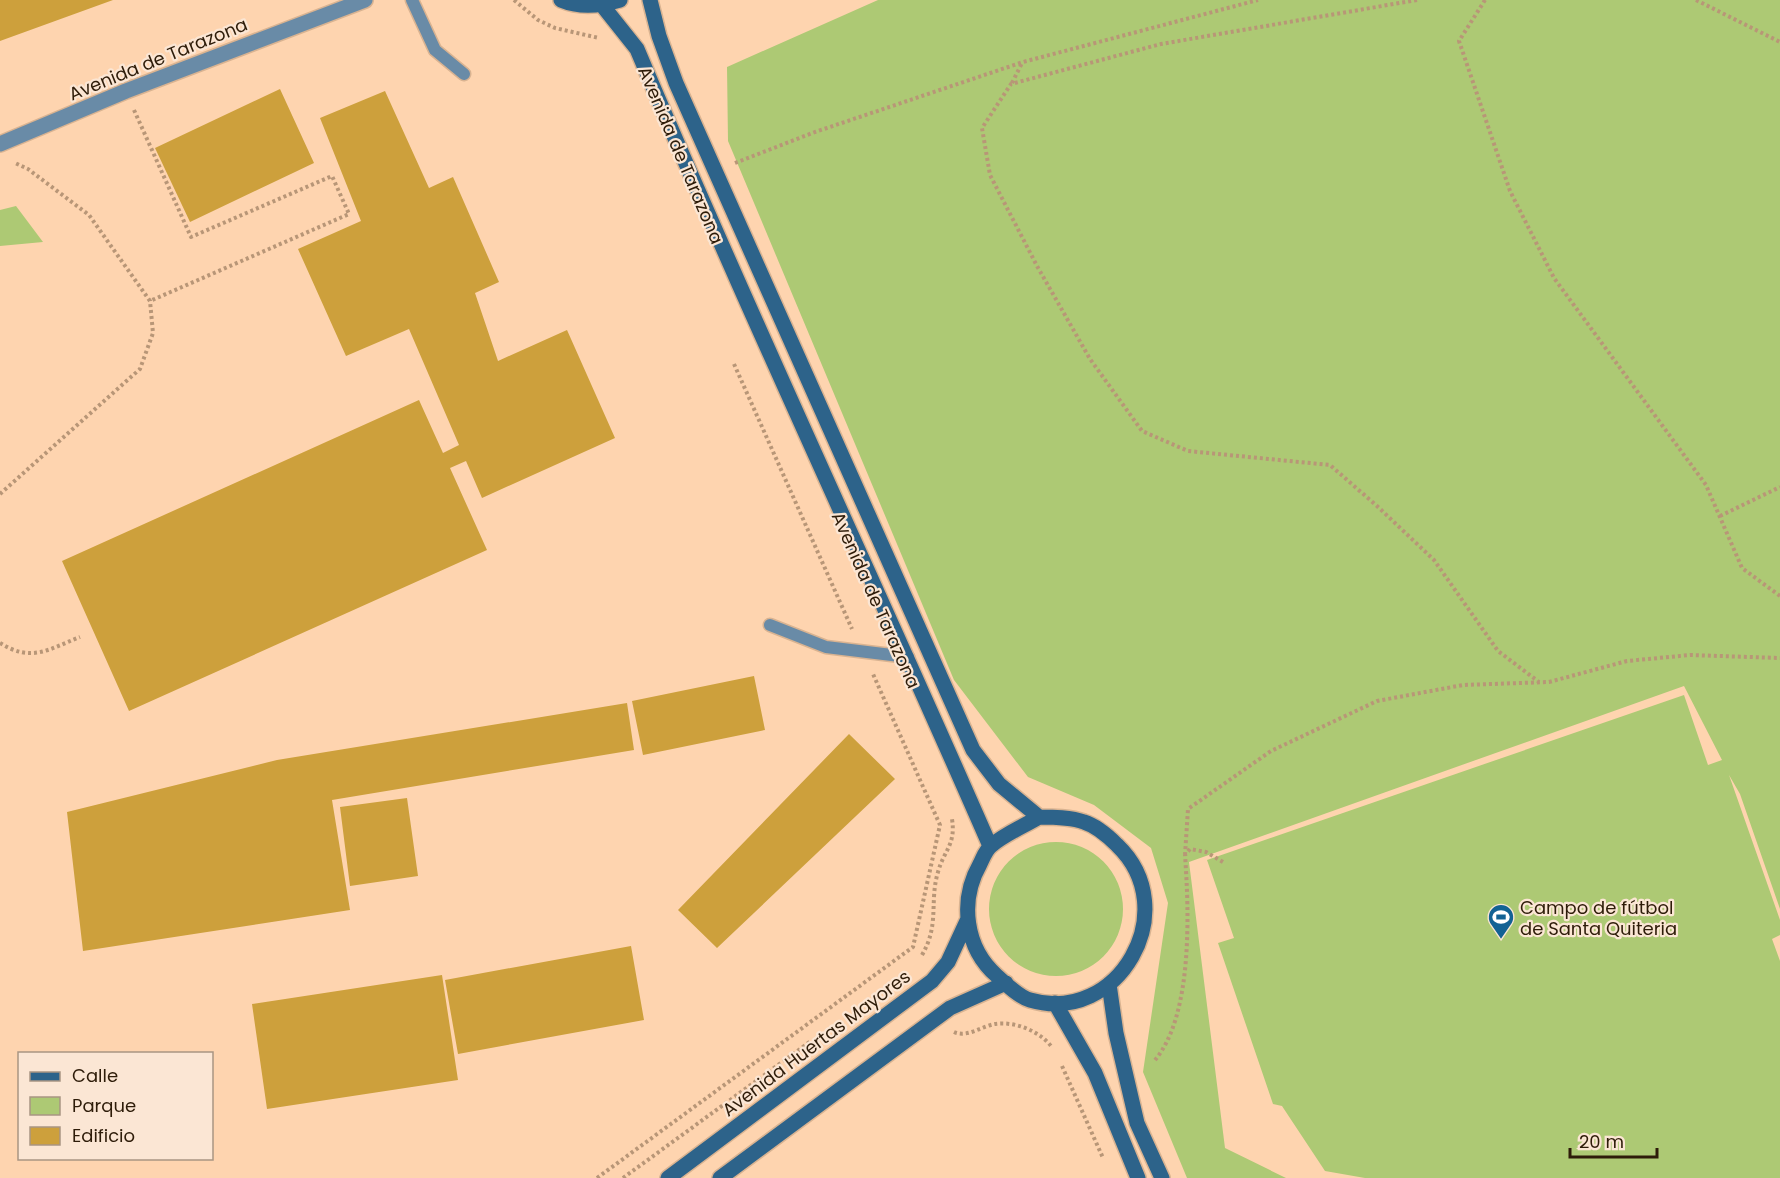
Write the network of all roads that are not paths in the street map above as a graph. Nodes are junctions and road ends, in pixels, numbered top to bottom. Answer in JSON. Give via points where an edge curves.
{"nodes":[{"id":1,"x":364,"y":0,"type":"edge"},
{"id":2,"x":412,"y":0,"type":"edge"},
{"id":3,"x":561,"y":0,"type":"edge"},
{"id":4,"x":620,"y":0,"type":"edge"},
{"id":5,"x":650,"y":0,"type":"edge"},
{"id":6,"x":602,"y":5,"type":"junction"},
{"id":7,"x":464,"y":74,"type":"dead end"},
{"id":8,"x":3,"y":151,"type":"edge"},
{"id":9,"x":770,"y":625,"type":"dead end"},
{"id":10,"x":908,"y":657,"type":"junction"},
{"id":11,"x":1039,"y":817,"type":"junction"},
{"id":12,"x":990,"y":846,"type":"junction"},
{"id":13,"x":967,"y":921,"type":"junction"},
{"id":14,"x":1006,"y":983,"type":"junction"},
{"id":15,"x":1109,"y":984,"type":"junction"},
{"id":16,"x":1055,"y":1003,"type":"junction"},
{"id":17,"x":668,"y":1178,"type":"edge"},
{"id":18,"x":720,"y":1178,"type":"edge"},
{"id":19,"x":1138,"y":1178,"type":"edge"},
{"id":20,"x":1162,"y":1178,"type":"edge"}],
"edges":[{"from":1,"to":8,"type":"street","name":"Avenida de Tarazona","via":[[126,91]]},
{"from":2,"to":7,"type":"lane","via":[[435,50]]},
{"from":3,"to":6,"type":"main road"},
{"from":4,"to":6,"type":"main road"},
{"from":5,"to":11,"type":"main road","name":"Avenida de Tarazona","via":[[676,83],[973,750],[999,784]]},
{"from":6,"to":10,"type":"main road","name":"Avenida de Tarazona","via":[[637,49],[829,488]]},
{"from":9,"to":10,"type":"lane","via":[[826,647]]},
{"from":10,"to":12,"type":"main road","name":"Avenida de Tarazona"},
{"from":11,"to":12,"type":"main road"},
{"from":11,"to":15,"type":"main road","via":[[1084,822],[1105,834],[1130,858],[1144,889],[1146,923],[1134,956]]},
{"from":12,"to":13,"type":"main road","via":[[975,873],[968,896]]},
{"from":13,"to":14,"type":"main road","via":[[974,946],[987,967]]},
{"from":13,"to":17,"type":"main road","name":"Avenida Huertas Mayores","via":[[948,962],[922,988]]},
{"from":14,"to":16,"type":"main road","via":[[1028,1000]]},
{"from":14,"to":18,"type":"main road","via":[[941,1014]]},
{"from":15,"to":16,"type":"main road","via":[[1084,999]]},
{"from":15,"to":20,"type":"main road","via":[[1116,1034],[1137,1122]]},
{"from":16,"to":19,"type":"main road","via":[[1095,1073]]}]}
